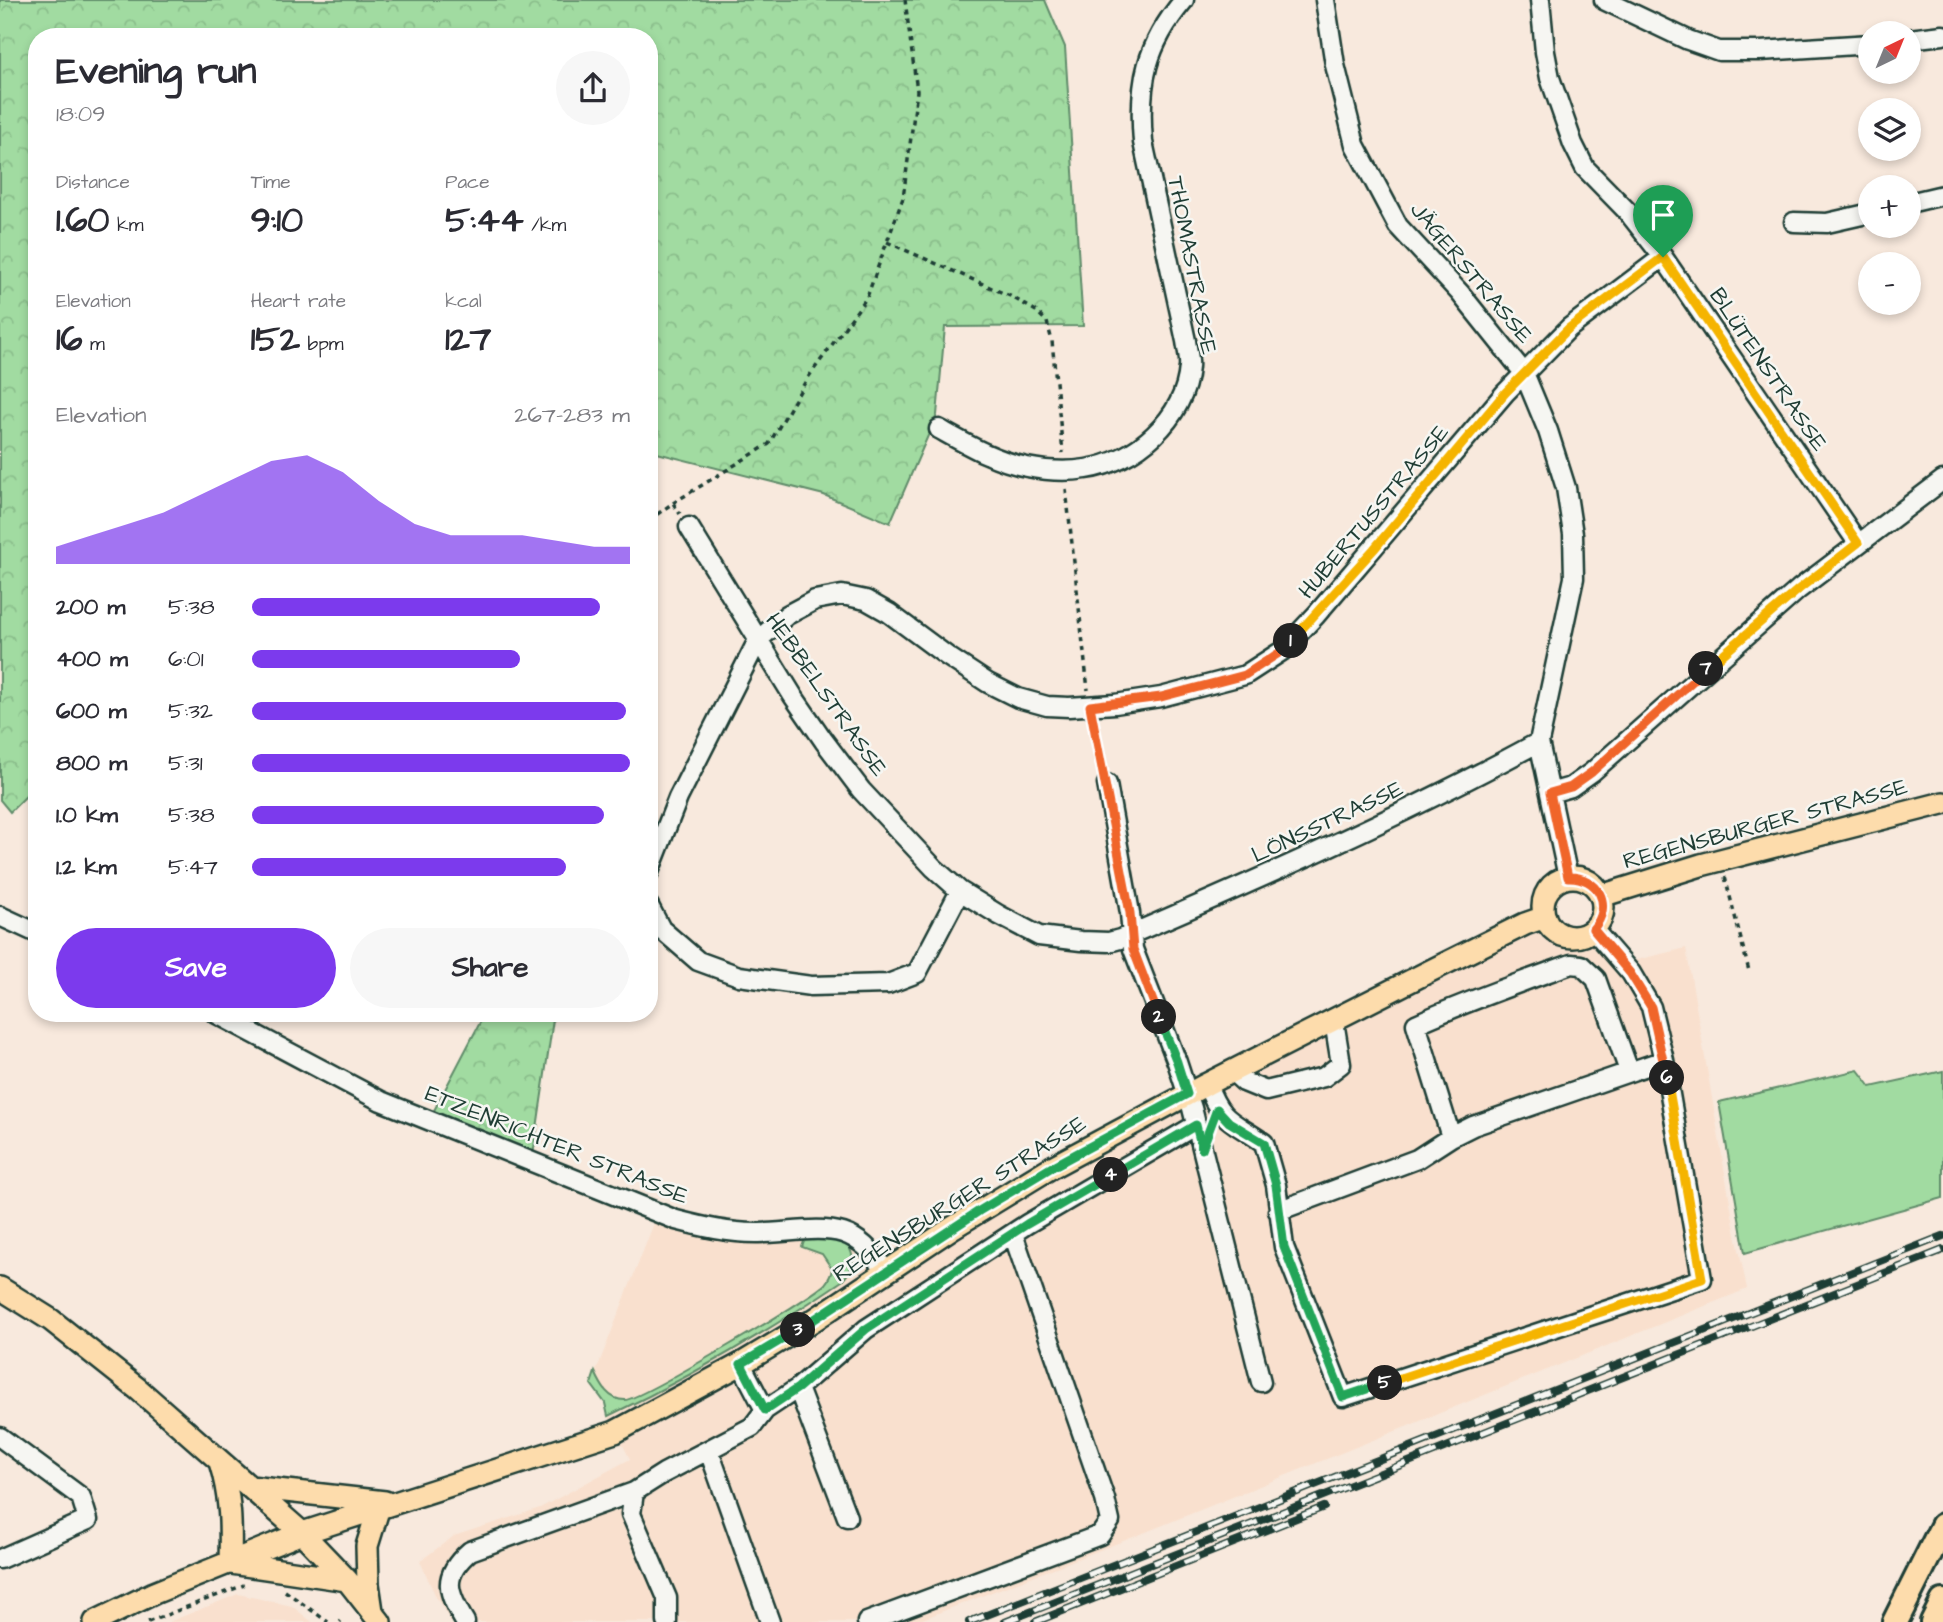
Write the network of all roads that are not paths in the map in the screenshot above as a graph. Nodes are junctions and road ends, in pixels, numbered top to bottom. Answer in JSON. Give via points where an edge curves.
{"nodes":[{"id":1,"x":1184,"y":0,"type":"edge"},
{"id":2,"x":1325,"y":0,"type":"edge"},
{"id":3,"x":1540,"y":0,"type":"edge"},
{"id":4,"x":1604,"y":0,"type":"edge"},
{"id":5,"x":1943,"y":35,"type":"edge"},
{"id":6,"x":1922,"y":37,"type":"edge"},
{"id":7,"x":1858,"y":45,"type":"edge"},
{"id":8,"x":1943,"y":194,"type":"edge"},
{"id":9,"x":1921,"y":200,"type":"edge"},
{"id":10,"x":1858,"y":215,"type":"edge"},
{"id":11,"x":1794,"y":222,"type":"dead end"},
{"id":12,"x":1663,"y":257,"type":"junction"},
{"id":13,"x":1524,"y":373,"type":"junction"},
{"id":14,"x":939,"y":429,"type":"dead end"},
{"id":15,"x":1943,"y":480,"type":"edge"},
{"id":16,"x":689,"y":527,"type":"road end"},
{"id":17,"x":1858,"y":543,"type":"junction"},
{"id":18,"x":758,"y":640,"type":"junction"},
{"id":19,"x":1539,"y":742,"type":"junction"},
{"id":20,"x":1107,"y":784,"type":"road end"},
{"id":21,"x":1550,"y":793,"type":"junction"},
{"id":22,"x":1943,"y":803,"type":"edge"},
{"id":23,"x":658,"y":849,"type":"edge"},
{"id":24,"x":1568,"y":877,"type":"junction"},
{"id":25,"x":960,"y":891,"type":"junction"},
{"id":26,"x":1601,"y":895,"type":"junction"},
{"id":27,"x":0,"y":916,"type":"edge"},
{"id":28,"x":1545,"y":917,"type":"junction"},
{"id":29,"x":658,"y":923,"type":"edge"},
{"id":30,"x":28,"y":929,"type":"edge"},
{"id":31,"x":1593,"y":929,"type":"junction"},
{"id":32,"x":1130,"y":934,"type":"junction"},
{"id":33,"x":1334,"y":1021,"type":"junction"},
{"id":34,"x":232,"y":1022,"type":"edge"},
{"id":35,"x":1664,"y":1060,"type":"junction"},
{"id":36,"x":1232,"y":1071,"type":"junction"},
{"id":37,"x":1629,"y":1071,"type":"junction"},
{"id":38,"x":1207,"y":1084,"type":"junction"},
{"id":39,"x":1187,"y":1094,"type":"junction"},
{"id":40,"x":1217,"y":1109,"type":"junction"},
{"id":41,"x":1196,"y":1125,"type":"junction"},
{"id":42,"x":1451,"y":1137,"type":"junction"},
{"id":43,"x":1202,"y":1149,"type":"junction"},
{"id":44,"x":1278,"y":1211,"type":"junction"},
{"id":45,"x":1013,"y":1234,"type":"junction"},
{"id":46,"x":886,"y":1272,"type":"junction"},
{"id":47,"x":0,"y":1288,"type":"edge"},
{"id":48,"x":741,"y":1364,"type":"junction"},
{"id":49,"x":1261,"y":1382,"type":"dead end"},
{"id":50,"x":798,"y":1388,"type":"junction"},
{"id":51,"x":765,"y":1410,"type":"junction"},
{"id":52,"x":0,"y":1437,"type":"edge"},
{"id":53,"x":709,"y":1451,"type":"junction"},
{"id":54,"x":219,"y":1460,"type":"junction"},
{"id":55,"x":250,"y":1487,"type":"junction"},
{"id":56,"x":634,"y":1492,"type":"junction"},
{"id":57,"x":387,"y":1505,"type":"junction"},
{"id":58,"x":846,"y":1517,"type":"dead end"},
{"id":59,"x":1943,"y":1526,"type":"edge"},
{"id":60,"x":302,"y":1533,"type":"junction"},
{"id":61,"x":0,"y":1559,"type":"edge"},
{"id":62,"x":230,"y":1563,"type":"junction"},
{"id":63,"x":347,"y":1580,"type":"junction"},
{"id":64,"x":1943,"y":1602,"type":"edge"},
{"id":65,"x":376,"y":1617,"type":"edge"},
{"id":66,"x":95,"y":1622,"type":"edge"},
{"id":67,"x":465,"y":1622,"type":"edge"},
{"id":68,"x":667,"y":1622,"type":"edge"},
{"id":69,"x":770,"y":1622,"type":"edge"},
{"id":70,"x":867,"y":1622,"type":"edge"},
{"id":71,"x":1895,"y":1622,"type":"edge"},
{"id":72,"x":1933,"y":1622,"type":"edge"}],
"edges":[{"from":1,"to":14,"type":"street","name":"THOMASTRASSE","via":[[1152,48],[1140,111],[1186,341],[1189,367],[1184,392],[1165,423],[1138,448],[1105,464],[1064,471],[998,460]]},
{"from":2,"to":13,"type":"street","name":"JÄGERSTRASSE","via":[[1355,145],[1398,226]]},
{"from":3,"to":12,"type":"street","name":"BLÜTENSTRASSE","via":[[1548,65],[1573,144],[1586,168]]},
{"from":4,"to":7,"type":"street","via":[[1719,51]]},
{"from":5,"to":6,"type":"street"},
{"from":8,"to":9,"type":"street"},
{"from":10,"to":11,"type":"street","via":[[1827,223]]},
{"from":12,"to":13,"type":"street","name":"JÄGERSTRASSE","via":[[1569,328]]},
{"from":12,"to":17,"type":"street","name":"BLÜTENSTRASSE"},
{"from":13,"to":18,"type":"street","name":"HUBERTUSSTRASSE","via":[[1316,615],[1282,651],[1245,675],[1161,697],[1047,706],[1018,698],[988,682],[866,600],[842,595],[815,600],[787,615]]},
{"from":13,"to":19,"type":"street","name":"JÄGERSTRASSE","via":[[1566,488],[1573,534],[1574,579]]},
{"from":15,"to":17,"type":"street"},
{"from":16,"to":18,"type":"street","name":"HEBBELSTRASSE"},
{"from":17,"to":21,"type":"street","via":[[1799,589],[1592,772],[1571,787]]},
{"from":18,"to":23,"type":"street","name":"HUBERTUSSTRASSE","via":[[678,797]]},
{"from":18,"to":25,"type":"street","name":"HEBBELSTRASSE","via":[[861,790]]},
{"from":19,"to":21,"type":"street","name":"JÄGERSTRASSE"},
{"from":19,"to":32,"type":"street","name":"LÖNSSTRASSE","via":[[1451,790],[1282,870]]},
{"from":20,"to":32,"type":"street"},
{"from":21,"to":24,"type":"street","name":"JÄGERSTRASSE"},
{"from":22,"to":26,"type":"main road","name":"REGENSBURGER STRASSE"},
{"from":24,"to":26,"type":"main road","via":[[1588,880]]},
{"from":24,"to":28,"type":"main road","via":[[1547,892]]},
{"from":25,"to":29,"type":"street","via":[[917,973],[888,984],[811,986],[739,976],[698,961]]},
{"from":25,"to":32,"type":"street","name":"HEBBELSTRASSE","via":[[1039,936],[1109,942]]},
{"from":26,"to":31,"type":"main road","via":[[1602,915]]},
{"from":27,"to":30,"type":"street"},
{"from":28,"to":31,"type":"main road","via":[[1565,936],[1584,935]]},
{"from":28,"to":33,"type":"main road","name":"REGENSBURGER STRASSE"},
{"from":31,"to":35,"type":"street","via":[[1643,992]]},
{"from":32,"to":39,"type":"street"},
{"from":33,"to":36,"type":"main road","name":"REGENSBURGER STRASSE"},
{"from":33,"to":36,"type":"street","via":[[1341,1064],[1324,1077],[1266,1091]]},
{"from":34,"to":46,"type":"street","name":"ETZENRICHTER STRASSE","via":[[381,1101],[676,1220],[743,1232],[843,1233],[867,1248]]},
{"from":35,"to":37,"type":"street"},
{"from":35,"to":44,"type":"street","via":[[1702,1279],[1343,1397],[1284,1247]]},
{"from":36,"to":38,"type":"main road","name":"REGENSBURGER STRASSE"},
{"from":37,"to":42,"type":"street"},
{"from":37,"to":42,"type":"street","via":[[1596,979],[1581,965],[1571,964],[1458,1005],[1416,1024]]},
{"from":38,"to":39,"type":"main road","name":"REGENSBURGER STRASSE"},
{"from":38,"to":40,"type":"street"},
{"from":39,"to":41,"type":"street"},
{"from":39,"to":46,"type":"main road","name":"REGENSBURGER STRASSE","via":[[1052,1167]]},
{"from":40,"to":43,"type":"street"},
{"from":40,"to":44,"type":"street","via":[[1264,1143]]},
{"from":41,"to":43,"type":"street"},
{"from":41,"to":45,"type":"street"},
{"from":42,"to":44,"type":"street","via":[[1417,1159]]},
{"from":43,"to":49,"type":"street"},
{"from":45,"to":50,"type":"street","via":[[866,1329]]},
{"from":45,"to":70,"type":"street","via":[[1110,1521],[1100,1535]]},
{"from":46,"to":48,"type":"main road","name":"REGENSBURGER STRASSE"},
{"from":47,"to":54,"type":"main road","via":[[51,1320]]},
{"from":48,"to":51,"type":"street"},
{"from":48,"to":57,"type":"main road","name":"REGENSBURGER STRASSE","via":[[615,1432]]},
{"from":50,"to":51,"type":"street"},
{"from":50,"to":58,"type":"street"},
{"from":51,"to":53,"type":"street","via":[[752,1427]]},
{"from":52,"to":61,"type":"street","via":[[81,1497],[88,1520]]},
{"from":53,"to":56,"type":"street"},
{"from":53,"to":69,"type":"street"},
{"from":54,"to":55,"type":"main road"},
{"from":54,"to":62,"type":"main road","via":[[228,1488]]},
{"from":55,"to":57,"type":"main road"},
{"from":55,"to":60,"type":"main road"},
{"from":56,"to":67,"type":"street","via":[[470,1551],[452,1571],[449,1585],[451,1599]]},
{"from":56,"to":68,"type":"street","via":[[631,1514],[667,1598]]},
{"from":57,"to":60,"type":"main road","name":"REGENSBURGER STRASSE"},
{"from":57,"to":65,"type":"main road","via":[[367,1546],[368,1584]]},
{"from":59,"to":71,"type":"highway"},
{"from":60,"to":62,"type":"main road","name":"REGENSBURGER STRASSE"},
{"from":60,"to":63,"type":"main road"},
{"from":62,"to":63,"type":"main road"},
{"from":62,"to":66,"type":"main road","name":"REGENSBURGER STRASSE"},
{"from":63,"to":65,"type":"main road"},
{"from":64,"to":72,"type":"highway"}]}
